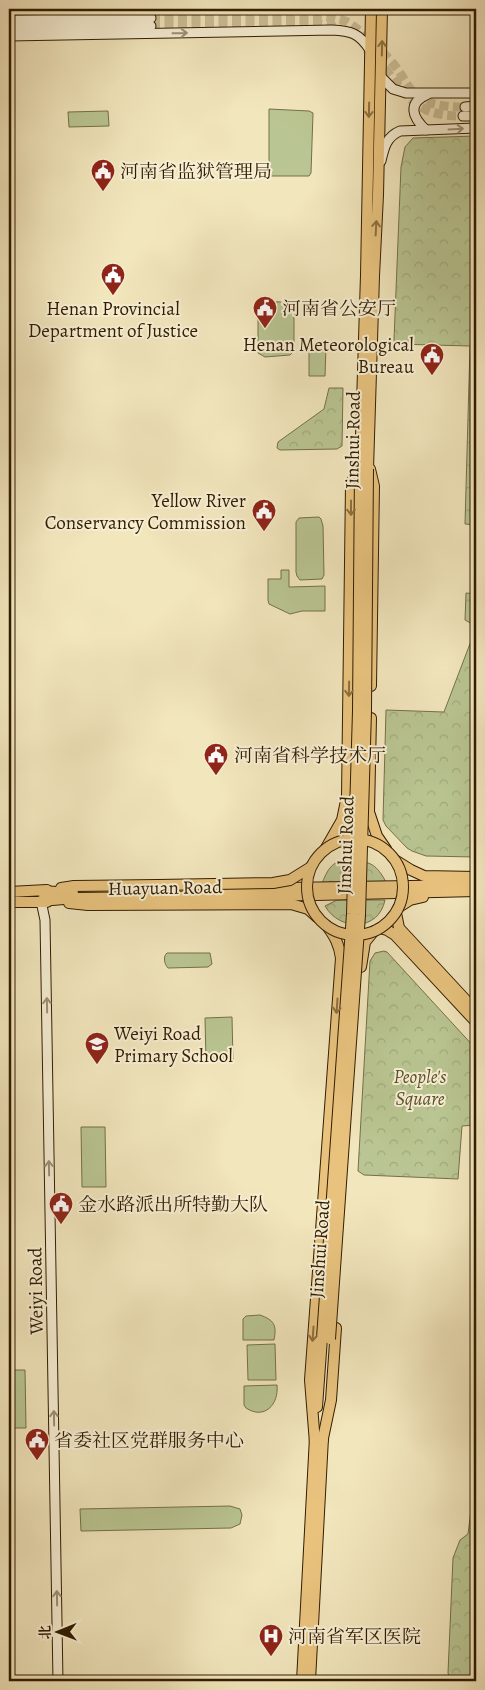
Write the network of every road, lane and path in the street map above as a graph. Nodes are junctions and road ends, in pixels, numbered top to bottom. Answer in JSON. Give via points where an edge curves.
{"nodes":[{"id":1,"x":371,"y":9,"type":"edge"},
{"id":2,"x":382,"y":9,"type":"edge"},
{"id":3,"x":9,"y":20,"type":"edge"},
{"id":4,"x":9,"y":28,"type":"edge"},
{"id":5,"x":9,"y":36,"type":"edge"},
{"id":6,"x":370,"y":50,"type":"junction"},
{"id":7,"x":381,"y":77,"type":"junction"},
{"id":8,"x":430,"y":93,"type":"junction"},
{"id":9,"x":476,"y":93,"type":"edge"},
{"id":10,"x":476,"y":106,"type":"edge"},
{"id":11,"x":476,"y":116,"type":"edge"},
{"id":12,"x":476,"y":128,"type":"edge"},
{"id":13,"x":426,"y":130,"type":"junction"},
{"id":14,"x":379,"y":168,"type":"junction"},
{"id":15,"x":364,"y":465,"type":"junction"},
{"id":16,"x":326,"y":848,"type":"junction"},
{"id":17,"x":386,"y":849,"type":"junction"},
{"id":18,"x":395,"y":860,"type":"junction"},
{"id":19,"x":311,"y":867,"type":"junction"},
{"id":20,"x":476,"y":877,"type":"edge"},
{"id":21,"x":476,"y":885,"type":"edge"},
{"id":22,"x":476,"y":891,"type":"edge"},
{"id":23,"x":9,"y":892,"type":"edge"},
{"id":24,"x":41,"y":896,"type":"junction"},
{"id":25,"x":476,"y":896,"type":"edge"},
{"id":26,"x":9,"y":902,"type":"edge"},
{"id":27,"x":397,"y":910,"type":"junction"},
{"id":28,"x":317,"y":917,"type":"junction"},
{"id":29,"x":327,"y":926,"type":"junction"},
{"id":30,"x":377,"y":930,"type":"junction"},
{"id":31,"x":476,"y":1011,"type":"edge"},
{"id":32,"x":476,"y":1022,"type":"edge"},
{"id":33,"x":319,"y":1443,"type":"junction"},
{"id":34,"x":58,"y":1681,"type":"edge"},
{"id":35,"x":302,"y":1681,"type":"edge"},
{"id":36,"x":310,"y":1681,"type":"edge"}],
"edges":[{"from":1,"to":6,"type":"main road","name":"Jinshui Road"},
{"from":7,"to":2,"type":"main road","name":"Jinshui Road","one_way":true},
{"from":3,"to":4,"type":"street","via":[[151,22]]},
{"from":5,"to":6,"type":"street","one_way":true,"via":[[332,30],[358,35]]},
{"from":6,"to":15,"type":"main road","name":"Jinshui Road","one_way":true},
{"from":7,"to":8,"type":"street","via":[[398,91]]},
{"from":7,"to":14,"type":"main road","name":"Jinshui Road"},
{"from":8,"to":9,"type":"street"},
{"from":8,"to":13,"type":"street","via":[[417,100],[414,106],[415,117]]},
{"from":10,"to":11,"type":"street","via":[[464,111]]},
{"from":13,"to":12,"type":"street","one_way":true},
{"from":13,"to":14,"type":"street","via":[[394,134],[385,144]]},
{"from":15,"to":14,"type":"main road","name":"Jinshui Road","one_way":true},
{"from":15,"to":16,"type":"main road","one_way":true,"via":[[351,485],[347,796],[342,820]]},
{"from":15,"to":17,"type":"main road","via":[[374,486],[369,812],[377,836]]},
{"from":15,"to":33,"type":"main road","name":"Jinshui Road","bridge":true,"via":[[366,721],[360,906]]},
{"from":16,"to":17,"type":"main road","bridge":true,"via":[[340,840],[354,838],[374,842]]},
{"from":16,"to":19,"type":"main road","bridge":true},
{"from":17,"to":18,"type":"main road","bridge":true},
{"from":18,"to":20,"type":"main road","via":[[424,876]]},
{"from":18,"to":27,"type":"main road","bridge":true,"via":[[403,886]]},
{"from":19,"to":24,"type":"main road","name":"Huayuan Road","bridge":true,"via":[[290,880],[273,883],[74,886]]},
{"from":19,"to":28,"type":"main road","bridge":true,"via":[[307,893]]},
{"from":21,"to":24,"type":"main road","via":[[84,892]]},
{"from":22,"to":24,"type":"main road","via":[[301,896]]},
{"from":23,"to":24,"type":"main road","name":"Huayuan Road"},
{"from":24,"to":26,"type":"main road","name":"Huayuan Road"},
{"from":24,"to":28,"type":"main road","name":"Huayuan Road","bridge":true,"via":[[88,905],[291,904],[308,909]]},
{"from":34,"to":24,"type":"street","name":"Weiyi Road","one_way":true,"via":[[45,920]]},
{"from":25,"to":27,"type":"main road","via":[[424,896],[410,900]]},
{"from":27,"to":30,"type":"main road","bridge":true},
{"from":27,"to":31,"type":"main road","via":[[399,928]]},
{"from":28,"to":29,"type":"main road","bridge":true},
{"from":29,"to":30,"type":"main road","bridge":true,"via":[[353,935]]},
{"from":29,"to":33,"type":"main road","one_way":true,"via":[[340,946],[341,958],[310,1380]]},
{"from":30,"to":32,"type":"main road","via":[[387,930],[395,935]]},
{"from":30,"to":33,"type":"main road","via":[[366,942],[360,970],[331,1400]]},
{"from":33,"to":35,"type":"main road","name":"Jinshui Road"},
{"from":33,"to":36,"type":"main road","name":"Jinshui Road"}]}
